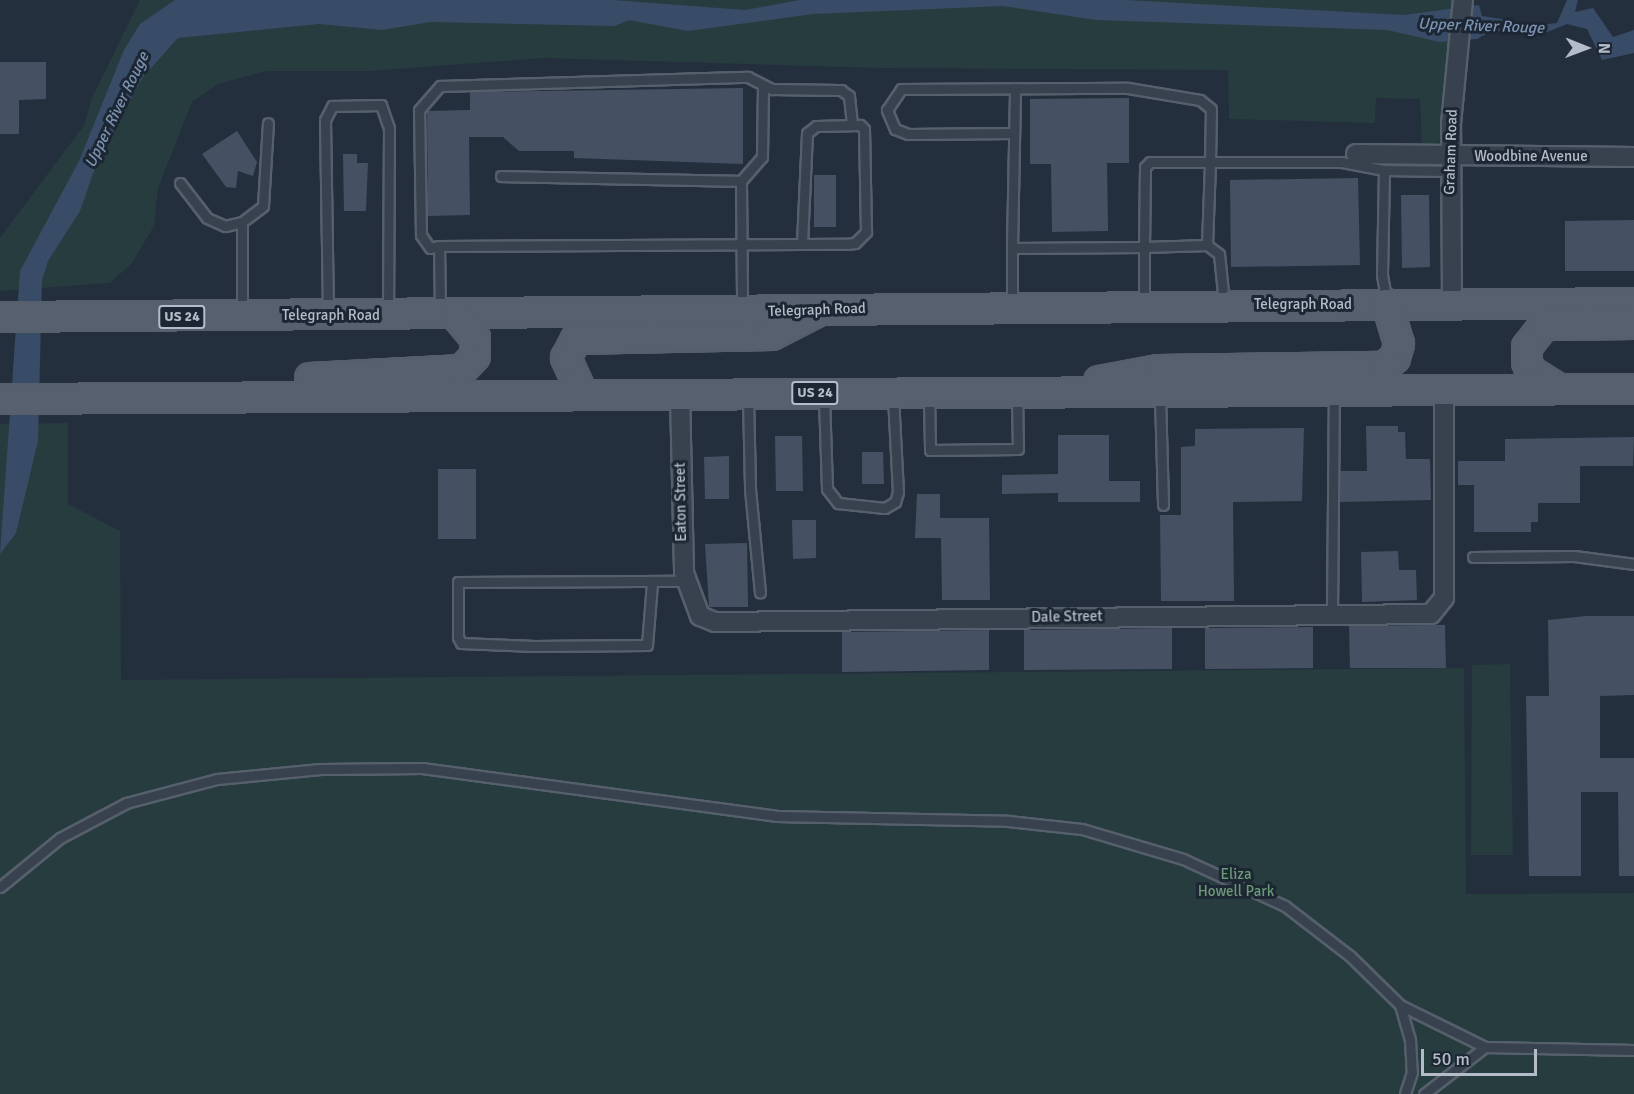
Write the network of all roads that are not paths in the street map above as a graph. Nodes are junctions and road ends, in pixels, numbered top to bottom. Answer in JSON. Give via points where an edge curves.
{"nodes":[{"id":1,"x":1463,"y":1,"type":"edge"},
{"id":2,"x":763,"y":85,"type":"junction"},
{"id":3,"x":1015,"y":88,"type":"junction"},
{"id":4,"x":268,"y":123,"type":"dead end"},
{"id":5,"x":852,"y":125,"type":"junction"},
{"id":6,"x":1014,"y":133,"type":"junction"},
{"id":7,"x":1356,"y":154,"type":"dead end"},
{"id":8,"x":1634,"y":157,"type":"edge"},
{"id":9,"x":1210,"y":162,"type":"junction"},
{"id":10,"x":1450,"y":164,"type":"junction"},
{"id":11,"x":1384,"y":170,"type":"junction"},
{"id":12,"x":501,"y":176,"type":"dead end"},
{"id":13,"x":741,"y":181,"type":"junction"},
{"id":14,"x":180,"y":183,"type":"dead end"},
{"id":15,"x":242,"y":222,"type":"junction"},
{"id":16,"x":742,"y":243,"type":"junction"},
{"id":17,"x":802,"y":244,"type":"junction"},
{"id":18,"x":1207,"y":245,"type":"junction"},
{"id":19,"x":439,"y":246,"type":"junction"},
{"id":20,"x":1144,"y":247,"type":"junction"},
{"id":21,"x":1012,"y":248,"type":"junction"},
{"id":22,"x":1634,"y":303,"type":"edge"},
{"id":23,"x":1387,"y":304,"type":"junction"},
{"id":24,"x":1452,"y":304,"type":"junction"},
{"id":25,"x":1224,"y":305,"type":"junction"},
{"id":26,"x":1144,"y":306,"type":"junction"},
{"id":27,"x":1012,"y":307,"type":"junction"},
{"id":28,"x":825,"y":308,"type":"junction"},
{"id":29,"x":742,"y":313,"type":"junction"},
{"id":30,"x":448,"y":315,"type":"junction"},
{"id":31,"x":328,"y":316,"type":"junction"},
{"id":32,"x":388,"y":316,"type":"junction"},
{"id":33,"x":0,"y":317,"type":"edge"},
{"id":34,"x":242,"y":317,"type":"junction"},
{"id":35,"x":1634,"y":324,"type":"edge"},
{"id":36,"x":1559,"y":389,"type":"junction"},
{"id":37,"x":1634,"y":389,"type":"edge"},
{"id":38,"x":1334,"y":391,"type":"junction"},
{"id":39,"x":1444,"y":391,"type":"junction"},
{"id":40,"x":1017,"y":392,"type":"junction"},
{"id":41,"x":1062,"y":392,"type":"junction"},
{"id":42,"x":1160,"y":392,"type":"junction"},
{"id":43,"x":748,"y":393,"type":"junction"},
{"id":44,"x":824,"y":393,"type":"junction"},
{"id":45,"x":892,"y":393,"type":"junction"},
{"id":46,"x":929,"y":393,"type":"junction"},
{"id":47,"x":680,"y":394,"type":"junction"},
{"id":48,"x":583,"y":395,"type":"junction"},
{"id":49,"x":251,"y":397,"type":"junction"},
{"id":50,"x":0,"y":399,"type":"edge"},
{"id":51,"x":1163,"y":505,"type":"dead end"},
{"id":52,"x":1473,"y":557,"type":"dead end"},
{"id":53,"x":1634,"y":564,"type":"edge"},
{"id":54,"x":686,"y":581,"type":"junction"},
{"id":55,"x":652,"y":583,"type":"junction"},
{"id":56,"x":760,"y":593,"type":"dead end"},
{"id":57,"x":696,"y":609,"type":"joint"},
{"id":58,"x":1332,"y":614,"type":"junction"},
{"id":59,"x":0,"y":887,"type":"edge"},
{"id":60,"x":1400,"y":1005,"type":"junction"},
{"id":61,"x":1485,"y":1047,"type":"junction"},
{"id":62,"x":1634,"y":1050,"type":"edge"},
{"id":63,"x":1405,"y":1094,"type":"edge"},
{"id":64,"x":1424,"y":1094,"type":"edge"}],
"edges":[{"from":1,"to":10,"type":"street","name":"Graham Road"},
{"from":2,"to":5,"type":"lane","via":[[841,90],[849,96]]},
{"from":2,"to":13,"type":"lane","via":[[762,157]]},
{"from":2,"to":19,"type":"lane","via":[[748,77],[440,86],[419,110],[421,236],[430,248]]},
{"from":3,"to":6,"type":"lane"},
{"from":3,"to":6,"type":"lane","via":[[901,88],[887,110],[895,129],[908,134]]},
{"from":3,"to":9,"type":"lane","via":[[1128,88],[1200,100],[1211,109]]},
{"from":4,"to":15,"type":"lane","via":[[263,206]]},
{"from":5,"to":17,"type":"lane","via":[[813,127],[805,138]]},
{"from":5,"to":17,"type":"lane","via":[[864,129],[866,232],[855,243]]},
{"from":6,"to":21,"type":"lane"},
{"from":7,"to":10,"type":"street","name":"Woodbine Avenue"},
{"from":8,"to":10,"type":"street","name":"Woodbine Avenue"},
{"from":9,"to":11,"type":"lane","via":[[1342,162]]},
{"from":9,"to":18,"type":"lane"},
{"from":9,"to":20,"type":"lane","via":[[1150,162],[1145,167]]},
{"from":10,"to":11,"type":"lane"},
{"from":10,"to":24,"type":"street","name":"Graham Road"},
{"from":11,"to":23,"type":"lane","via":[[1382,275]]},
{"from":12,"to":13,"type":"lane"},
{"from":13,"to":16,"type":"lane"},
{"from":14,"to":15,"type":"lane","via":[[207,218],[225,226]]},
{"from":15,"to":34,"type":"lane"},
{"from":16,"to":17,"type":"lane"},
{"from":16,"to":19,"type":"lane"},
{"from":16,"to":29,"type":"lane"},
{"from":18,"to":20,"type":"lane"},
{"from":18,"to":25,"type":"lane","via":[[1218,254]]},
{"from":19,"to":30,"type":"lane"},
{"from":20,"to":21,"type":"lane"},
{"from":20,"to":26,"type":"lane"},
{"from":21,"to":27,"type":"lane"},
{"from":22,"to":24,"type":"main road","name":"Telegraph Road","number":"US 24"},
{"from":23,"to":24,"type":"main road","name":"Telegraph Road","number":"US 24"},
{"from":23,"to":25,"type":"main road","name":"Telegraph Road","number":"US 24"},
{"from":23,"to":41,"type":"main road","via":[[1399,344],[1395,358],[1384,367],[1158,370],[1119,374]]},
{"from":25,"to":26,"type":"main road","name":"Telegraph Road","number":"US 24"},
{"from":26,"to":27,"type":"main road","name":"Telegraph Road","number":"US 24"},
{"from":27,"to":28,"type":"main road","name":"Telegraph Road","number":"US 24"},
{"from":28,"to":29,"type":"main road","name":"Telegraph Road","number":"US 24"},
{"from":28,"to":48,"type":"main road","via":[[772,335],[576,339],[566,358]]},
{"from":29,"to":30,"type":"main road","name":"Telegraph Road","number":"US 24"},
{"from":30,"to":32,"type":"main road","name":"Telegraph Road","number":"US 24"},
{"from":30,"to":49,"type":"main road","via":[[475,338],[475,356],[462,370],[300,379]]},
{"from":31,"to":32,"type":"main road","name":"Telegraph Road","number":"US 24"},
{"from":31,"to":32,"type":"lane","via":[[325,120],[332,106],[381,105],[389,128]]},
{"from":31,"to":34,"type":"main road","name":"Telegraph Road","number":"US 24"},
{"from":33,"to":34,"type":"main road","name":"Telegraph Road","number":"US 24"},
{"from":35,"to":36,"type":"main road","via":[[1544,325],[1527,347],[1527,362],[1530,371]]},
{"from":36,"to":37,"type":"main road","number":"US 24"},
{"from":36,"to":39,"type":"main road","number":"US 24"},
{"from":38,"to":39,"type":"main road","number":"US 24"},
{"from":38,"to":42,"type":"main road","number":"US 24"},
{"from":38,"to":58,"type":"lane"},
{"from":39,"to":58,"type":"street","name":"Dale Street","via":[[1440,606],[1431,614]]},
{"from":40,"to":41,"type":"main road","number":"US 24"},
{"from":40,"to":46,"type":"main road","number":"US 24"},
{"from":40,"to":46,"type":"lane","via":[[1018,449],[941,450],[930,450]]},
{"from":41,"to":42,"type":"main road","number":"US 24"},
{"from":42,"to":51,"type":"lane"},
{"from":43,"to":44,"type":"main road","number":"US 24"},
{"from":43,"to":47,"type":"main road","number":"US 24"},
{"from":43,"to":56,"type":"lane","via":[[750,489]]},
{"from":44,"to":45,"type":"main road","number":"US 24"},
{"from":44,"to":45,"type":"lane","via":[[827,489],[838,503],[885,508],[895,502],[898,492]]},
{"from":45,"to":46,"type":"main road","number":"US 24"},
{"from":47,"to":48,"type":"main road","number":"US 24"},
{"from":47,"to":54,"type":"street","name":"Eaton Street"},
{"from":48,"to":49,"type":"main road","number":"US 24"},
{"from":49,"to":50,"type":"main road","number":"US 24"},
{"from":52,"to":53,"type":"lane","via":[[1574,556]]},
{"from":54,"to":55,"type":"lane"},
{"from":54,"to":57,"type":"street","name":"Eaton Street"},
{"from":55,"to":55,"type":"lane","via":[[458,582],[458,637],[461,643],[647,645]]},
{"from":57,"to":58,"type":"street","name":"Dale Street","via":[[715,622]]},
{"from":59,"to":60,"type":"lane","via":[[60,838],[126,803],[217,779],[321,769],[422,768],[776,816],[1008,821],[1082,829],[1183,859],[1285,906],[1350,956]]},
{"from":60,"to":61,"type":"lane"},
{"from":60,"to":63,"type":"lane","via":[[1411,1050]]},
{"from":61,"to":62,"type":"lane"},
{"from":61,"to":64,"type":"lane"}]}
